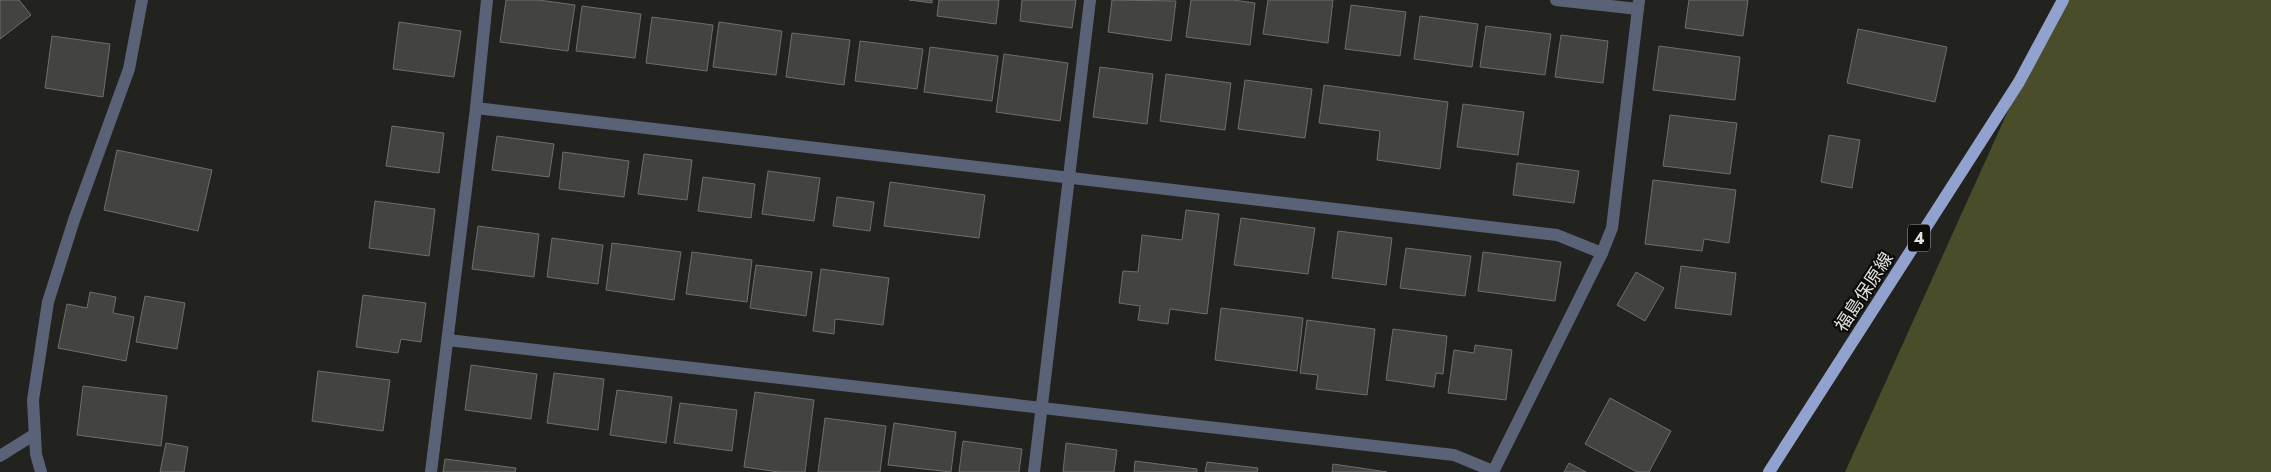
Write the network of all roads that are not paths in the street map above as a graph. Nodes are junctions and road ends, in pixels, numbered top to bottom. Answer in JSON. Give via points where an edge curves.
{"nodes":[{"id":1,"x":142,"y":0,"type":"edge"},
{"id":2,"x":487,"y":0,"type":"edge"},
{"id":3,"x":1090,"y":0,"type":"edge"},
{"id":4,"x":1556,"y":0,"type":"edge"},
{"id":5,"x":2063,"y":0,"type":"edge"},
{"id":6,"x":1639,"y":4,"type":"edge"},
{"id":7,"x":476,"y":108,"type":"junction"},
{"id":8,"x":1069,"y":178,"type":"junction"},
{"id":9,"x":1602,"y":253,"type":"junction"},
{"id":10,"x":448,"y":340,"type":"junction"},
{"id":11,"x":1042,"y":409,"type":"junction"},
{"id":12,"x":35,"y":434,"type":"junction"},
{"id":13,"x":0,"y":456,"type":"edge"},
{"id":14,"x":40,"y":472,"type":"edge"},
{"id":15,"x":431,"y":472,"type":"edge"},
{"id":16,"x":1034,"y":472,"type":"edge"},
{"id":17,"x":1493,"y":472,"type":"edge"},
{"id":18,"x":1769,"y":472,"type":"edge"}],
"edges":[{"from":1,"to":12,"type":"street","via":[[129,69],[48,302],[33,400]]},
{"from":2,"to":7,"type":"street"},
{"from":3,"to":8,"type":"street"},
{"from":4,"to":6,"type":"street"},
{"from":5,"to":18,"type":"main road","name":"福島保原線","number":"4","via":[[2019,82]]},
{"from":6,"to":9,"type":"street","via":[[1612,228]]},
{"from":7,"to":8,"type":"street"},
{"from":7,"to":10,"type":"street"},
{"from":8,"to":9,"type":"street","via":[[1557,235]]},
{"from":8,"to":11,"type":"street"},
{"from":9,"to":17,"type":"street"},
{"from":10,"to":11,"type":"street"},
{"from":10,"to":15,"type":"street"},
{"from":11,"to":16,"type":"street"},
{"from":11,"to":17,"type":"street","via":[[1454,455]]},
{"from":12,"to":13,"type":"street"},
{"from":12,"to":14,"type":"street"}]}
